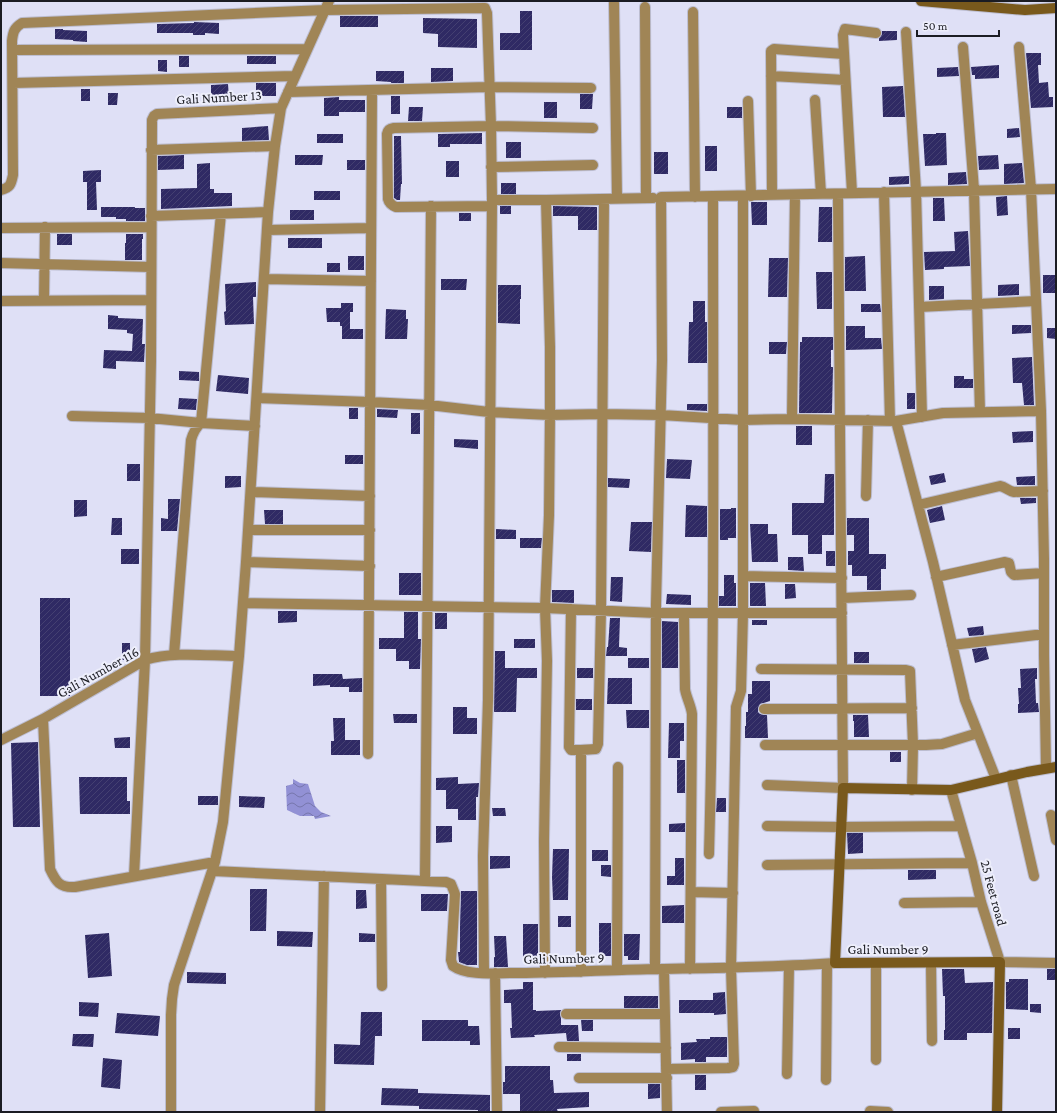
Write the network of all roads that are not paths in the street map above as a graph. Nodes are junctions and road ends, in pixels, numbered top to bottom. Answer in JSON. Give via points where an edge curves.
{"nodes":[{"id":1,"x":921,"y":1,"type":"edge"},
{"id":2,"x":614,"y":3,"type":"dead end"},
{"id":3,"x":327,"y":5,"type":"edge"},
{"id":4,"x":645,"y":7,"type":"dead end"},
{"id":5,"x":1056,"y":8,"type":"edge"},
{"id":6,"x":693,"y":12,"type":"dead end"},
{"id":7,"x":906,"y":32,"type":"dead end"},
{"id":8,"x":876,"y":33,"type":"dead end"},
{"id":9,"x":963,"y":47,"type":"dead end"},
{"id":10,"x":1019,"y":47,"type":"dead end"},
{"id":11,"x":307,"y":49,"type":"junction"},
{"id":12,"x":12,"y":50,"type":"junction"},
{"id":13,"x":844,"y":54,"type":"junction"},
{"id":14,"x":295,"y":76,"type":"junction"},
{"id":15,"x":771,"y":76,"type":"junction"},
{"id":16,"x":845,"y":80,"type":"junction"},
{"id":17,"x":13,"y":83,"type":"junction"},
{"id":18,"x":489,"y":87,"type":"junction"},
{"id":19,"x":591,"y":88,"type":"dead end"},
{"id":20,"x":372,"y":90,"type":"junction"},
{"id":21,"x":288,"y":92,"type":"junction"},
{"id":22,"x":815,"y":100,"type":"dead end"},
{"id":23,"x":748,"y":101,"type":"dead end"},
{"id":24,"x":281,"y":108,"type":"junction"},
{"id":25,"x":491,"y":126,"type":"junction"},
{"id":26,"x":593,"y":128,"type":"dead end"},
{"id":27,"x":275,"y":146,"type":"junction"},
{"id":28,"x":152,"y":150,"type":"junction"},
{"id":29,"x":593,"y":164,"type":"dead end"},
{"id":30,"x":491,"y":167,"type":"junction"},
{"id":31,"x":1056,"y":188,"type":"edge"},
{"id":32,"x":1031,"y":189,"type":"junction"},
{"id":33,"x":1,"y":190,"type":"edge"},
{"id":34,"x":974,"y":190,"type":"junction"},
{"id":35,"x":916,"y":191,"type":"junction"},
{"id":36,"x":884,"y":192,"type":"junction"},
{"id":37,"x":852,"y":193,"type":"junction"},
{"id":38,"x":822,"y":194,"type":"junction"},
{"id":39,"x":838,"y":194,"type":"junction"},
{"id":40,"x":772,"y":195,"type":"junction"},
{"id":41,"x":795,"y":195,"type":"junction"},
{"id":42,"x":713,"y":196,"type":"junction"},
{"id":43,"x":747,"y":196,"type":"junction"},
{"id":44,"x":660,"y":197,"type":"junction"},
{"id":45,"x":695,"y":197,"type":"junction"},
{"id":46,"x":617,"y":198,"type":"junction"},
{"id":47,"x":646,"y":198,"type":"junction"},
{"id":48,"x":604,"y":199,"type":"junction"},
{"id":49,"x":546,"y":200,"type":"junction"},
{"id":50,"x":492,"y":203,"type":"junction"},
{"id":51,"x":431,"y":206,"type":"junction"},
{"id":52,"x":268,"y":212,"type":"junction"},
{"id":53,"x":221,"y":214,"type":"junction"},
{"id":54,"x":151,"y":216,"type":"junction"},
{"id":55,"x":45,"y":227,"type":"junction"},
{"id":56,"x":151,"y":227,"type":"junction"},
{"id":57,"x":1,"y":228,"type":"edge"},
{"id":58,"x":371,"y":228,"type":"junction"},
{"id":59,"x":267,"y":230,"type":"junction"},
{"id":60,"x":1,"y":263,"type":"edge"},
{"id":61,"x":45,"y":264,"type":"junction"},
{"id":62,"x":151,"y":266,"type":"junction"},
{"id":63,"x":264,"y":278,"type":"junction"},
{"id":64,"x":371,"y":281,"type":"junction"},
{"id":65,"x":151,"y":300,"type":"junction"},
{"id":66,"x":1,"y":301,"type":"edge"},
{"id":67,"x":44,"y":301,"type":"junction"},
{"id":68,"x":1036,"y":301,"type":"junction"},
{"id":69,"x":977,"y":304,"type":"junction"},
{"id":70,"x":919,"y":307,"type":"junction"},
{"id":71,"x":257,"y":398,"type":"junction"},
{"id":72,"x":370,"y":402,"type":"junction"},
{"id":73,"x":429,"y":405,"type":"junction"},
{"id":74,"x":1040,"y":410,"type":"junction"},
{"id":75,"x":490,"y":412,"type":"junction"},
{"id":76,"x":980,"y":412,"type":"junction"},
{"id":77,"x":602,"y":414,"type":"junction"},
{"id":78,"x":550,"y":415,"type":"junction"},
{"id":79,"x":661,"y":415,"type":"junction"},
{"id":80,"x":72,"y":416,"type":"dead end"},
{"id":81,"x":922,"y":417,"type":"junction"},
{"id":82,"x":150,"y":418,"type":"junction"},
{"id":83,"x":713,"y":418,"type":"junction"},
{"id":84,"x":743,"y":420,"type":"junction"},
{"id":85,"x":792,"y":420,"type":"junction"},
{"id":86,"x":839,"y":420,"type":"junction"},
{"id":87,"x":868,"y":420,"type":"junction"},
{"id":88,"x":893,"y":421,"type":"junction"},
{"id":89,"x":202,"y":423,"type":"junction"},
{"id":90,"x":255,"y":426,"type":"junction"},
{"id":91,"x":1043,"y":490,"type":"junction"},
{"id":92,"x":251,"y":492,"type":"junction"},
{"id":93,"x":370,"y":496,"type":"junction"},
{"id":94,"x":866,"y":496,"type":"dead end"},
{"id":95,"x":918,"y":505,"type":"junction"},
{"id":96,"x":248,"y":530,"type":"junction"},
{"id":97,"x":370,"y":530,"type":"junction"},
{"id":98,"x":246,"y":562,"type":"junction"},
{"id":99,"x":370,"y":566,"type":"junction"},
{"id":100,"x":1044,"y":573,"type":"junction"},
{"id":101,"x":743,"y":576,"type":"junction"},
{"id":102,"x":936,"y":577,"type":"junction"},
{"id":103,"x":842,"y":578,"type":"junction"},
{"id":104,"x":911,"y":595,"type":"dead end"},
{"id":105,"x":842,"y":598,"type":"junction"},
{"id":106,"x":243,"y":603,"type":"junction"},
{"id":107,"x":370,"y":605,"type":"junction"},
{"id":108,"x":428,"y":606,"type":"junction"},
{"id":109,"x":488,"y":608,"type":"junction"},
{"id":110,"x":545,"y":608,"type":"junction"},
{"id":111,"x":571,"y":609,"type":"junction"},
{"id":112,"x":601,"y":610,"type":"junction"},
{"id":113,"x":656,"y":613,"type":"junction"},
{"id":114,"x":684,"y":613,"type":"junction"},
{"id":115,"x":713,"y":613,"type":"junction"},
{"id":116,"x":743,"y":613,"type":"junction"},
{"id":117,"x":842,"y":613,"type":"junction"},
{"id":118,"x":1044,"y":634,"type":"junction"},
{"id":119,"x":952,"y":645,"type":"junction"},
{"id":120,"x":174,"y":655,"type":"junction"},
{"id":121,"x":239,"y":656,"type":"junction"},
{"id":122,"x":146,"y":660,"type":"junction"},
{"id":123,"x":761,"y":669,"type":"dead end"},
{"id":124,"x":842,"y":669,"type":"junction"},
{"id":125,"x":843,"y":708,"type":"junction"},
{"id":126,"x":912,"y":708,"type":"junction"},
{"id":127,"x":764,"y":709,"type":"dead end"},
{"id":128,"x":43,"y":719,"type":"junction"},
{"id":129,"x":978,"y":734,"type":"junction"},
{"id":130,"x":1,"y":740,"type":"edge"},
{"id":131,"x":843,"y":745,"type":"junction"},
{"id":132,"x":913,"y":745,"type":"junction"},
{"id":133,"x":766,"y":746,"type":"dead end"},
{"id":134,"x":581,"y":750,"type":"junction"},
{"id":135,"x":368,"y":754,"type":"dead end"},
{"id":136,"x":618,"y":767,"type":"dead end"},
{"id":137,"x":1056,"y":767,"type":"edge"},
{"id":138,"x":1046,"y":768,"type":"junction"},
{"id":139,"x":1012,"y":776,"type":"junction"},
{"id":140,"x":996,"y":779,"type":"junction"},
{"id":141,"x":768,"y":786,"type":"dead end"},
{"id":142,"x":843,"y":788,"type":"junction"},
{"id":143,"x":912,"y":790,"type":"junction"},
{"id":144,"x":951,"y":790,"type":"junction"},
{"id":145,"x":1051,"y":815,"type":"dead end"},
{"id":146,"x":767,"y":826,"type":"dead end"},
{"id":147,"x":961,"y":826,"type":"junction"},
{"id":148,"x":842,"y":827,"type":"junction"},
{"id":149,"x":1056,"y":840,"type":"edge"},
{"id":150,"x":709,"y":854,"type":"dead end"},
{"id":151,"x":972,"y":863,"type":"junction"},
{"id":152,"x":840,"y":864,"type":"junction"},
{"id":153,"x":767,"y":865,"type":"dead end"},
{"id":154,"x":214,"y":866,"type":"junction"},
{"id":155,"x":134,"y":876,"type":"junction"},
{"id":156,"x":324,"y":876,"type":"junction"},
{"id":157,"x":1034,"y":876,"type":"dead end"},
{"id":158,"x":381,"y":878,"type":"junction"},
{"id":159,"x":425,"y":881,"type":"junction"},
{"id":160,"x":691,"y":892,"type":"junction"},
{"id":161,"x":733,"y":893,"type":"junction"},
{"id":162,"x":981,"y":902,"type":"junction"},
{"id":163,"x":904,"y":903,"type":"dead end"},
{"id":164,"x":1000,"y":962,"type":"junction"},
{"id":165,"x":876,"y":963,"type":"junction"},
{"id":166,"x":931,"y":963,"type":"junction"},
{"id":167,"x":1056,"y":963,"type":"edge"},
{"id":168,"x":831,"y":964,"type":"junction"},
{"id":169,"x":789,"y":966,"type":"junction"},
{"id":170,"x":731,"y":968,"type":"junction"},
{"id":171,"x":659,"y":969,"type":"junction"},
{"id":172,"x":690,"y":969,"type":"junction"},
{"id":173,"x":617,"y":970,"type":"junction"},
{"id":174,"x":581,"y":972,"type":"junction"},
{"id":175,"x":484,"y":973,"type":"junction"},
{"id":176,"x":495,"y":973,"type":"junction"},
{"id":177,"x":545,"y":973,"type":"junction"},
{"id":178,"x":382,"y":986,"type":"dead end"},
{"id":179,"x":566,"y":1014,"type":"dead end"},
{"id":180,"x":665,"y":1014,"type":"junction"},
{"id":181,"x":932,"y":1041,"type":"dead end"},
{"id":182,"x":559,"y":1047,"type":"dead end"},
{"id":183,"x":666,"y":1048,"type":"junction"},
{"id":184,"x":876,"y":1060,"type":"dead end"},
{"id":185,"x":667,"y":1074,"type":"junction"},
{"id":186,"x":787,"y":1074,"type":"dead end"},
{"id":187,"x":579,"y":1078,"type":"dead end"},
{"id":188,"x":826,"y":1080,"type":"dead end"},
{"id":189,"x":754,"y":1111,"type":"edge"},
{"id":190,"x":870,"y":1111,"type":"dead end"},
{"id":191,"x":171,"y":1112,"type":"edge"},
{"id":192,"x":320,"y":1112,"type":"edge"},
{"id":193,"x":497,"y":1112,"type":"edge"},
{"id":194,"x":667,"y":1112,"type":"edge"},
{"id":195,"x":721,"y":1112,"type":"edge"},
{"id":196,"x":888,"y":1112,"type":"edge"},
{"id":197,"x":997,"y":1112,"type":"edge"}],
"edges":[{"from":1,"to":5,"type":"street","via":[[1025,10]]},
{"from":2,"to":46,"type":"street"},
{"from":3,"to":11,"type":"street"},
{"from":3,"to":12,"type":"street","via":[[22,23],[16,26],[13,33]]},
{"from":3,"to":18,"type":"street","via":[[485,8]]},
{"from":4,"to":47,"type":"street"},
{"from":6,"to":45,"type":"street"},
{"from":7,"to":35,"type":"street"},
{"from":8,"to":13,"type":"street","via":[[845,30]]},
{"from":9,"to":34,"type":"street"},
{"from":10,"to":32,"type":"street"},
{"from":11,"to":12,"type":"street"},
{"from":11,"to":14,"type":"street"},
{"from":12,"to":17,"type":"street"},
{"from":13,"to":15,"type":"street","via":[[772,50]]},
{"from":13,"to":16,"type":"street"},
{"from":14,"to":17,"type":"street"},
{"from":14,"to":21,"type":"street"},
{"from":15,"to":16,"type":"street"},
{"from":15,"to":40,"type":"street"},
{"from":16,"to":37,"type":"street"},
{"from":17,"to":33,"type":"street","via":[[13,175],[11,183]]},
{"from":18,"to":19,"type":"street"},
{"from":18,"to":20,"type":"street"},
{"from":18,"to":25,"type":"street"},
{"from":20,"to":21,"type":"street"},
{"from":20,"to":58,"type":"street"},
{"from":21,"to":24,"type":"street"},
{"from":22,"to":38,"type":"street"},
{"from":23,"to":43,"type":"street"},
{"from":24,"to":27,"type":"street"},
{"from":24,"to":28,"type":"street","name":"Gali Number 13","via":[[157,114],[152,120]]},
{"from":25,"to":26,"type":"street"},
{"from":25,"to":30,"type":"street"},
{"from":25,"to":51,"type":"street","via":[[394,128],[388,131],[389,202],[396,207]]},
{"from":27,"to":28,"type":"street"},
{"from":27,"to":52,"type":"street"},
{"from":28,"to":54,"type":"street"},
{"from":29,"to":30,"type":"street"},
{"from":30,"to":50,"type":"street"},
{"from":31,"to":32,"type":"street"},
{"from":32,"to":34,"type":"street"},
{"from":32,"to":68,"type":"street"},
{"from":34,"to":35,"type":"street"},
{"from":34,"to":69,"type":"street"},
{"from":35,"to":36,"type":"street"},
{"from":35,"to":70,"type":"street"},
{"from":36,"to":37,"type":"street"},
{"from":36,"to":88,"type":"street"},
{"from":37,"to":39,"type":"street"},
{"from":38,"to":39,"type":"street"},
{"from":38,"to":41,"type":"street"},
{"from":39,"to":86,"type":"street"},
{"from":40,"to":41,"type":"street"},
{"from":40,"to":43,"type":"street"},
{"from":41,"to":85,"type":"street"},
{"from":42,"to":43,"type":"street"},
{"from":42,"to":45,"type":"street"},
{"from":42,"to":83,"type":"street"},
{"from":43,"to":84,"type":"street"},
{"from":44,"to":45,"type":"street"},
{"from":44,"to":47,"type":"street"},
{"from":44,"to":79,"type":"street"},
{"from":46,"to":47,"type":"street"},
{"from":46,"to":48,"type":"street"},
{"from":48,"to":49,"type":"street"},
{"from":48,"to":77,"type":"street"},
{"from":49,"to":50,"type":"street"},
{"from":49,"to":78,"type":"street"},
{"from":50,"to":51,"type":"street"},
{"from":50,"to":75,"type":"street"},
{"from":51,"to":73,"type":"street"},
{"from":52,"to":53,"type":"street"},
{"from":52,"to":59,"type":"street"},
{"from":53,"to":54,"type":"street"},
{"from":53,"to":89,"type":"street"},
{"from":54,"to":56,"type":"street"},
{"from":55,"to":56,"type":"street"},
{"from":55,"to":57,"type":"street"},
{"from":55,"to":61,"type":"street"},
{"from":56,"to":62,"type":"street"},
{"from":58,"to":59,"type":"street"},
{"from":58,"to":64,"type":"street"},
{"from":59,"to":63,"type":"street"},
{"from":60,"to":61,"type":"street"},
{"from":61,"to":62,"type":"street"},
{"from":61,"to":67,"type":"street"},
{"from":62,"to":65,"type":"street"},
{"from":63,"to":64,"type":"street"},
{"from":63,"to":71,"type":"street"},
{"from":64,"to":72,"type":"street"},
{"from":65,"to":67,"type":"street"},
{"from":65,"to":82,"type":"street"},
{"from":66,"to":67,"type":"street"},
{"from":68,"to":69,"type":"street"},
{"from":68,"to":74,"type":"street"},
{"from":69,"to":70,"type":"street"},
{"from":69,"to":76,"type":"street"},
{"from":70,"to":81,"type":"street"},
{"from":71,"to":72,"type":"street"},
{"from":71,"to":90,"type":"street"},
{"from":72,"to":73,"type":"street"},
{"from":72,"to":93,"type":"street"},
{"from":73,"to":75,"type":"street"},
{"from":73,"to":108,"type":"street"},
{"from":74,"to":76,"type":"street"},
{"from":74,"to":91,"type":"street"},
{"from":75,"to":78,"type":"street"},
{"from":75,"to":109,"type":"street"},
{"from":76,"to":81,"type":"street"},
{"from":77,"to":78,"type":"street"},
{"from":77,"to":79,"type":"street"},
{"from":77,"to":112,"type":"street"},
{"from":78,"to":110,"type":"street"},
{"from":79,"to":83,"type":"street"},
{"from":79,"to":113,"type":"street"},
{"from":80,"to":82,"type":"street"},
{"from":81,"to":88,"type":"street"},
{"from":82,"to":89,"type":"street"},
{"from":82,"to":122,"type":"street"},
{"from":83,"to":84,"type":"street"},
{"from":83,"to":115,"type":"street"},
{"from":84,"to":85,"type":"street"},
{"from":84,"to":101,"type":"street"},
{"from":85,"to":86,"type":"street"},
{"from":86,"to":87,"type":"street"},
{"from":86,"to":103,"type":"street"},
{"from":87,"to":88,"type":"street"},
{"from":87,"to":94,"type":"street"},
{"from":88,"to":95,"type":"street"},
{"from":89,"to":90,"type":"street"},
{"from":89,"to":120,"type":"street","via":[[196,427],[191,440]]},
{"from":90,"to":92,"type":"street"},
{"from":91,"to":95,"type":"street","via":[[1014,492],[1000,486]]},
{"from":91,"to":100,"type":"street"},
{"from":92,"to":93,"type":"street"},
{"from":92,"to":96,"type":"street"},
{"from":93,"to":97,"type":"street"},
{"from":95,"to":102,"type":"street"},
{"from":96,"to":97,"type":"street"},
{"from":96,"to":98,"type":"street"},
{"from":97,"to":99,"type":"street"},
{"from":98,"to":99,"type":"street"},
{"from":98,"to":106,"type":"street"},
{"from":99,"to":107,"type":"street"},
{"from":100,"to":102,"type":"street","via":[[1014,575],[1009,562],[1005,562]]},
{"from":100,"to":118,"type":"street"},
{"from":101,"to":103,"type":"street"},
{"from":101,"to":116,"type":"street"},
{"from":102,"to":119,"type":"street"},
{"from":103,"to":105,"type":"street"},
{"from":104,"to":105,"type":"street"},
{"from":105,"to":117,"type":"street"},
{"from":106,"to":107,"type":"street"},
{"from":106,"to":121,"type":"street"},
{"from":107,"to":108,"type":"street"},
{"from":107,"to":135,"type":"street"},
{"from":108,"to":109,"type":"street"},
{"from":108,"to":159,"type":"street"},
{"from":109,"to":110,"type":"street"},
{"from":109,"to":175,"type":"street","via":[[483,856]]},
{"from":110,"to":111,"type":"street"},
{"from":110,"to":177,"type":"street"},
{"from":111,"to":112,"type":"street"},
{"from":111,"to":134,"type":"street","via":[[570,747],[571,750]]},
{"from":112,"to":113,"type":"street"},
{"from":112,"to":134,"type":"street","via":[[598,744],[596,749]]},
{"from":113,"to":114,"type":"street"},
{"from":113,"to":171,"type":"street"},
{"from":114,"to":115,"type":"street"},
{"from":114,"to":160,"type":"street","via":[[685,689],[692,714]]},
{"from":115,"to":116,"type":"street"},
{"from":115,"to":150,"type":"street"},
{"from":116,"to":117,"type":"street"},
{"from":116,"to":161,"type":"street","via":[[742,691],[736,707]]},
{"from":117,"to":124,"type":"street"},
{"from":118,"to":119,"type":"street"},
{"from":118,"to":138,"type":"street"},
{"from":119,"to":129,"type":"street","via":[[965,700]]},
{"from":120,"to":121,"type":"street","name":"Gali Number 116"},
{"from":120,"to":122,"type":"street","name":"Gali Number 116"},
{"from":121,"to":154,"type":"street","via":[[223,822]]},
{"from":122,"to":128,"type":"street","name":"Gali Number 116"},
{"from":122,"to":155,"type":"street"},
{"from":123,"to":124,"type":"street"},
{"from":124,"to":125,"type":"street"},
{"from":124,"to":126,"type":"street","via":[[908,670]]},
{"from":125,"to":126,"type":"street"},
{"from":125,"to":127,"type":"street"},
{"from":125,"to":131,"type":"street"},
{"from":126,"to":132,"type":"street"},
{"from":128,"to":130,"type":"street","name":"Gali Number 116"},
{"from":128,"to":155,"type":"street","name":"Gali Number 9","via":[[50,869],[54,879],[69,887]]},
{"from":129,"to":132,"type":"street","via":[[942,744]]},
{"from":129,"to":140,"type":"street"},
{"from":131,"to":132,"type":"street"},
{"from":131,"to":133,"type":"street"},
{"from":131,"to":142,"type":"street"},
{"from":132,"to":143,"type":"street"},
{"from":134,"to":174,"type":"street"},
{"from":136,"to":173,"type":"street"},
{"from":137,"to":138,"type":"street"},
{"from":138,"to":139,"type":"street"},
{"from":139,"to":140,"type":"street"},
{"from":139,"to":157,"type":"street"},
{"from":140,"to":144,"type":"street"},
{"from":141,"to":142,"type":"street"},
{"from":142,"to":143,"type":"street"},
{"from":142,"to":148,"type":"street"},
{"from":143,"to":144,"type":"street"},
{"from":144,"to":147,"type":"street","name":"25 Feet road"},
{"from":145,"to":149,"type":"street"},
{"from":146,"to":148,"type":"street"},
{"from":147,"to":148,"type":"street"},
{"from":147,"to":151,"type":"street","name":"25 Feet road"},
{"from":148,"to":152,"type":"street"},
{"from":151,"to":152,"type":"street"},
{"from":151,"to":162,"type":"street","name":"25 Feet road"},
{"from":152,"to":153,"type":"street"},
{"from":152,"to":168,"type":"street"},
{"from":154,"to":155,"type":"street","name":"Gali Number 9"},
{"from":154,"to":156,"type":"street","name":"Gali Number 9"},
{"from":154,"to":191,"type":"street","via":[[174,985],[171,1015]]},
{"from":156,"to":158,"type":"street","name":"Gali Number 9"},
{"from":156,"to":192,"type":"street"},
{"from":158,"to":159,"type":"street","name":"Gali Number 9"},
{"from":158,"to":178,"type":"street"},
{"from":159,"to":175,"type":"street","name":"Gali Number 9","via":[[446,882],[454,889],[451,960],[453,966],[458,970]]},
{"from":160,"to":161,"type":"street"},
{"from":160,"to":172,"type":"street"},
{"from":161,"to":170,"type":"street"},
{"from":162,"to":163,"type":"street"},
{"from":162,"to":164,"type":"street","name":"25 Feet road"},
{"from":164,"to":166,"type":"street","name":"Gali Number 9"},
{"from":164,"to":167,"type":"street"},
{"from":164,"to":197,"type":"street","name":"25 Feet road"},
{"from":165,"to":166,"type":"street","name":"Gali Number 9"},
{"from":165,"to":168,"type":"street","name":"Gali Number 9"},
{"from":165,"to":184,"type":"street"},
{"from":166,"to":181,"type":"street"},
{"from":168,"to":169,"type":"street","name":"Gali Number 9"},
{"from":168,"to":188,"type":"street"},
{"from":169,"to":170,"type":"street","name":"Gali Number 9"},
{"from":169,"to":186,"type":"street"},
{"from":170,"to":172,"type":"street","name":"Gali Number 9"},
{"from":170,"to":185,"type":"street","via":[[733,1067]]},
{"from":171,"to":172,"type":"street","name":"Gali Number 9"},
{"from":171,"to":173,"type":"street","name":"Gali Number 9"},
{"from":171,"to":180,"type":"street"},
{"from":173,"to":174,"type":"street","name":"Gali Number 9"},
{"from":174,"to":177,"type":"street","name":"Gali Number 9"},
{"from":175,"to":176,"type":"street","name":"Gali Number 9"},
{"from":176,"to":177,"type":"street","name":"Gali Number 9"},
{"from":176,"to":193,"type":"street"},
{"from":179,"to":180,"type":"street"},
{"from":180,"to":183,"type":"street"},
{"from":182,"to":183,"type":"street"},
{"from":183,"to":185,"type":"street"},
{"from":185,"to":187,"type":"street"},
{"from":185,"to":194,"type":"street"},
{"from":189,"to":195,"type":"street"},
{"from":190,"to":196,"type":"street"}]}
